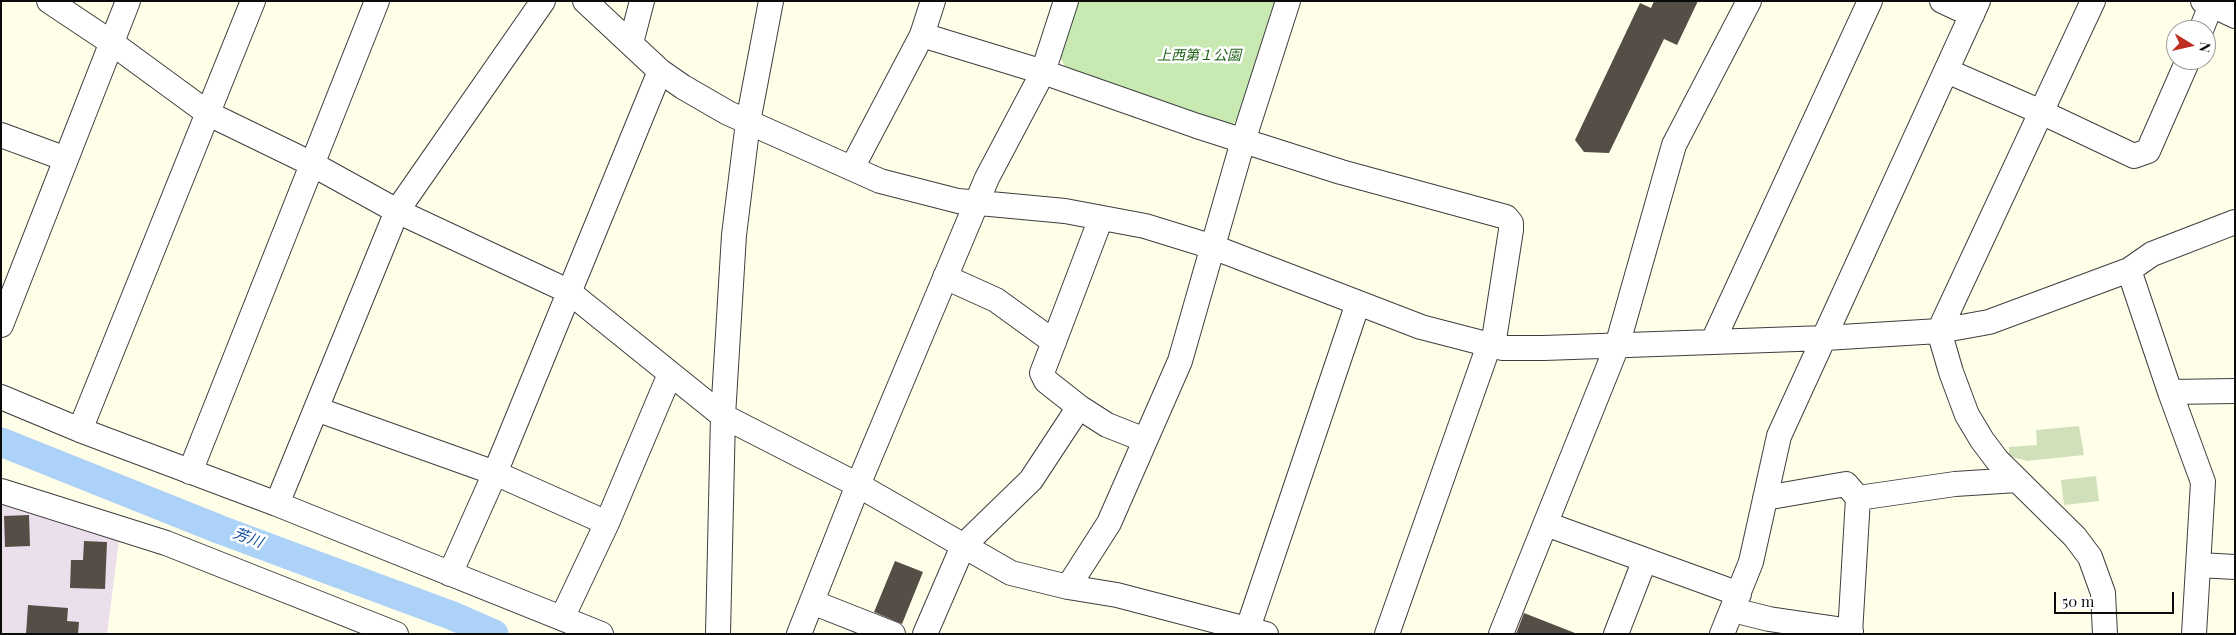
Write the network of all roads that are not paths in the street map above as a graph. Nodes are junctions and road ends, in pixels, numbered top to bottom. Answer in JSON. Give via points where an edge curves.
{"nodes":[{"id":1,"x":49,"y":1,"type":"edge"},
{"id":2,"x":128,"y":1,"type":"edge"},
{"id":3,"x":253,"y":1,"type":"edge"},
{"id":4,"x":377,"y":1,"type":"edge"},
{"id":5,"x":543,"y":1,"type":"edge"},
{"id":6,"x":585,"y":1,"type":"edge"},
{"id":7,"x":642,"y":1,"type":"edge"},
{"id":8,"x":771,"y":1,"type":"edge"},
{"id":9,"x":933,"y":1,"type":"edge"},
{"id":10,"x":1066,"y":1,"type":"edge"},
{"id":11,"x":1288,"y":1,"type":"edge"},
{"id":12,"x":1749,"y":1,"type":"edge"},
{"id":13,"x":1870,"y":1,"type":"edge"},
{"id":14,"x":1942,"y":1,"type":"edge"},
{"id":15,"x":2092,"y":1,"type":"edge"},
{"id":16,"x":2207,"y":3,"type":"edge"},
{"id":17,"x":1975,"y":8,"type":"edge"},
{"id":18,"x":2235,"y":16,"type":"edge"},
{"id":19,"x":2203,"y":20,"type":"edge"},
{"id":20,"x":922,"y":35,"type":"junction"},
{"id":21,"x":112,"y":43,"type":"junction"},
{"id":22,"x":631,"y":43,"type":"junction"},
{"id":23,"x":2184,"y":70,"type":"edge"},
{"id":24,"x":660,"y":71,"type":"junction"},
{"id":25,"x":1947,"y":71,"type":"junction"},
{"id":26,"x":1043,"y":72,"type":"junction"},
{"id":27,"x":2041,"y":112,"type":"junction"},
{"id":28,"x":209,"y":114,"type":"junction"},
{"id":29,"x":748,"y":122,"type":"junction"},
{"id":30,"x":1,"y":135,"type":"edge"},
{"id":31,"x":1243,"y":141,"type":"junction"},
{"id":32,"x":66,"y":159,"type":"junction"},
{"id":33,"x":312,"y":164,"type":"junction"},
{"id":34,"x":852,"y":168,"type":"junction"},
{"id":35,"x":977,"y":203,"type":"junction"},
{"id":36,"x":397,"y":211,"type":"junction"},
{"id":37,"x":1101,"y":218,"type":"junction"},
{"id":38,"x":2235,"y":222,"type":"edge"},
{"id":39,"x":1214,"y":247,"type":"junction"},
{"id":40,"x":2128,"y":270,"type":"junction"},
{"id":41,"x":945,"y":277,"type":"junction"},
{"id":42,"x":568,"y":291,"type":"junction"},
{"id":43,"x":1358,"y":303,"type":"junction"},
{"id":44,"x":1,"y":325,"type":"edge"},
{"id":45,"x":1939,"y":331,"type":"junction"},
{"id":46,"x":1825,"y":338,"type":"junction"},
{"id":47,"x":1713,"y":341,"type":"junction"},
{"id":48,"x":1054,"y":342,"type":"junction"},
{"id":49,"x":1491,"y":346,"type":"junction"},
{"id":50,"x":1617,"y":346,"type":"junction"},
{"id":51,"x":670,"y":374,"type":"junction"},
{"id":52,"x":2235,"y":391,"type":"edge"},
{"id":53,"x":2170,"y":392,"type":"junction"},
{"id":54,"x":1,"y":398,"type":"edge"},
{"id":55,"x":1079,"y":407,"type":"junction"},
{"id":56,"x":316,"y":409,"type":"junction"},
{"id":57,"x":724,"y":416,"type":"junction"},
{"id":58,"x":80,"y":430,"type":"junction"},
{"id":59,"x":1145,"y":440,"type":"junction"},
{"id":60,"x":190,"y":472,"type":"junction"},
{"id":61,"x":494,"y":473,"type":"junction"},
{"id":62,"x":2017,"y":480,"type":"junction"},
{"id":63,"x":858,"y":485,"type":"junction"},
{"id":64,"x":1,"y":491,"type":"edge"},
{"id":65,"x":1765,"y":498,"type":"junction"},
{"id":66,"x":1858,"y":498,"type":"junction"},
{"id":67,"x":277,"y":504,"type":"junction"},
{"id":68,"x":607,"y":523,"type":"junction"},
{"id":69,"x":1546,"y":524,"type":"junction"},
{"id":70,"x":963,"y":546,"type":"junction"},
{"id":71,"x":1644,"y":562,"type":"junction"},
{"id":72,"x":2199,"y":565,"type":"junction"},
{"id":73,"x":2235,"y":567,"type":"edge"},
{"id":74,"x":450,"y":574,"type":"junction"},
{"id":75,"x":1068,"y":587,"type":"junction"},
{"id":76,"x":812,"y":602,"type":"junction"},
{"id":77,"x":1736,"y":602,"type":"junction"},
{"id":78,"x":562,"y":618,"type":"junction"},
{"id":79,"x":1253,"y":632,"type":"edge"},
{"id":80,"x":1850,"y":633,"type":"edge"},
{"id":81,"x":396,"y":634,"type":"edge"},
{"id":82,"x":602,"y":634,"type":"edge"},
{"id":83,"x":718,"y":634,"type":"edge"},
{"id":84,"x":799,"y":634,"type":"edge"},
{"id":85,"x":893,"y":634,"type":"edge"},
{"id":86,"x":924,"y":634,"type":"edge"},
{"id":87,"x":1387,"y":634,"type":"edge"},
{"id":88,"x":1501,"y":634,"type":"edge"},
{"id":89,"x":1616,"y":634,"type":"edge"},
{"id":90,"x":1722,"y":634,"type":"edge"},
{"id":91,"x":2105,"y":634,"type":"edge"},
{"id":92,"x":2194,"y":634,"type":"edge"}],
"edges":[{"from":1,"to":21,"type":"street"},
{"from":2,"to":21,"type":"street"},
{"from":3,"to":28,"type":"street"},
{"from":4,"to":33,"type":"street"},
{"from":5,"to":36,"type":"street"},
{"from":6,"to":22,"type":"street"},
{"from":7,"to":22,"type":"street"},
{"from":8,"to":29,"type":"street"},
{"from":9,"to":20,"type":"street"},
{"from":10,"to":26,"type":"street"},
{"from":11,"to":31,"type":"street"},
{"from":12,"to":50,"type":"street","via":[[1674,145]]},
{"from":13,"to":47,"type":"street"},
{"from":14,"to":17,"type":"street"},
{"from":15,"to":27,"type":"street"},
{"from":16,"to":18,"type":"street"},
{"from":16,"to":19,"type":"street"},
{"from":17,"to":25,"type":"street"},
{"from":20,"to":26,"type":"street"},
{"from":20,"to":34,"type":"street"},
{"from":21,"to":28,"type":"street"},
{"from":21,"to":32,"type":"street"},
{"from":22,"to":24,"type":"street"},
{"from":23,"to":27,"type":"street","via":[[2148,151],[2134,156]]},
{"from":24,"to":29,"type":"street"},
{"from":24,"to":42,"type":"street"},
{"from":25,"to":27,"type":"street"},
{"from":25,"to":46,"type":"street"},
{"from":26,"to":31,"type":"street"},
{"from":26,"to":35,"type":"street"},
{"from":27,"to":45,"type":"street"},
{"from":28,"to":33,"type":"street"},
{"from":28,"to":58,"type":"street"},
{"from":29,"to":34,"type":"street"},
{"from":29,"to":57,"type":"street","via":[[734,235]]},
{"from":30,"to":32,"type":"street"},
{"from":31,"to":39,"type":"street"},
{"from":31,"to":49,"type":"street","via":[[1509,219],[1511,230]]},
{"from":32,"to":44,"type":"street"},
{"from":33,"to":36,"type":"street"},
{"from":33,"to":60,"type":"street"},
{"from":34,"to":35,"type":"street","via":[[880,181],[915,191]]},
{"from":35,"to":37,"type":"street","via":[[1065,211]]},
{"from":35,"to":41,"type":"street"},
{"from":36,"to":42,"type":"street"},
{"from":36,"to":56,"type":"street"},
{"from":37,"to":39,"type":"street","via":[[1145,226]]},
{"from":37,"to":48,"type":"street"},
{"from":38,"to":40,"type":"street","via":[[2152,254]]},
{"from":39,"to":43,"type":"street"},
{"from":39,"to":59,"type":"street","via":[[1182,356]]},
{"from":40,"to":45,"type":"street","via":[[1989,322]]},
{"from":40,"to":53,"type":"street"},
{"from":41,"to":48,"type":"street","via":[[996,300]]},
{"from":41,"to":63,"type":"street"},
{"from":42,"to":51,"type":"street"},
{"from":42,"to":61,"type":"street"},
{"from":43,"to":49,"type":"street","via":[[1426,328]]},
{"from":43,"to":79,"type":"street"},
{"from":45,"to":46,"type":"street"},
{"from":45,"to":62,"type":"street","via":[[1967,415],[1988,449]]},
{"from":46,"to":47,"type":"street"},
{"from":46,"to":65,"type":"street","via":[[1779,436]]},
{"from":47,"to":50,"type":"street"},
{"from":48,"to":55,"type":"street","via":[[1043,368],[1043,378]]},
{"from":49,"to":50,"type":"street","via":[[1519,349]]},
{"from":49,"to":87,"type":"street"},
{"from":50,"to":69,"type":"street"},
{"from":51,"to":57,"type":"street"},
{"from":51,"to":68,"type":"street"},
{"from":52,"to":53,"type":"street"},
{"from":53,"to":72,"type":"street","via":[[2203,482]]},
{"from":54,"to":58,"type":"street"},
{"from":55,"to":59,"type":"street","via":[[1107,425]]},
{"from":55,"to":70,"type":"street","via":[[1031,480]]},
{"from":56,"to":61,"type":"street"},
{"from":56,"to":67,"type":"street"},
{"from":57,"to":63,"type":"street"},
{"from":57,"to":83,"type":"street"},
{"from":58,"to":60,"type":"street"},
{"from":59,"to":75,"type":"street","via":[[1105,530]]},
{"from":60,"to":67,"type":"street"},
{"from":61,"to":68,"type":"street"},
{"from":61,"to":74,"type":"street"},
{"from":62,"to":66,"type":"street","via":[[1955,484]]},
{"from":62,"to":91,"type":"street","via":[[2090,557],[2103,593]]},
{"from":63,"to":70,"type":"street"},
{"from":63,"to":76,"type":"street"},
{"from":64,"to":81,"type":"street","via":[[166,543]]},
{"from":65,"to":66,"type":"street","via":[[1846,484]]},
{"from":65,"to":77,"type":"street","via":[[1751,562]]},
{"from":66,"to":80,"type":"street"},
{"from":67,"to":74,"type":"street"},
{"from":68,"to":78,"type":"street"},
{"from":69,"to":71,"type":"street"},
{"from":69,"to":88,"type":"street"},
{"from":70,"to":75,"type":"street","via":[[1019,576]]},
{"from":70,"to":86,"type":"street"},
{"from":71,"to":77,"type":"street"},
{"from":71,"to":89,"type":"street"},
{"from":72,"to":73,"type":"street"},
{"from":72,"to":92,"type":"street"},
{"from":74,"to":78,"type":"street"},
{"from":75,"to":79,"type":"street","via":[[1116,595]]},
{"from":76,"to":84,"type":"street"},
{"from":76,"to":85,"type":"street"},
{"from":77,"to":80,"type":"street","via":[[1769,619]]},
{"from":77,"to":90,"type":"street"},
{"from":78,"to":82,"type":"street"}]}
